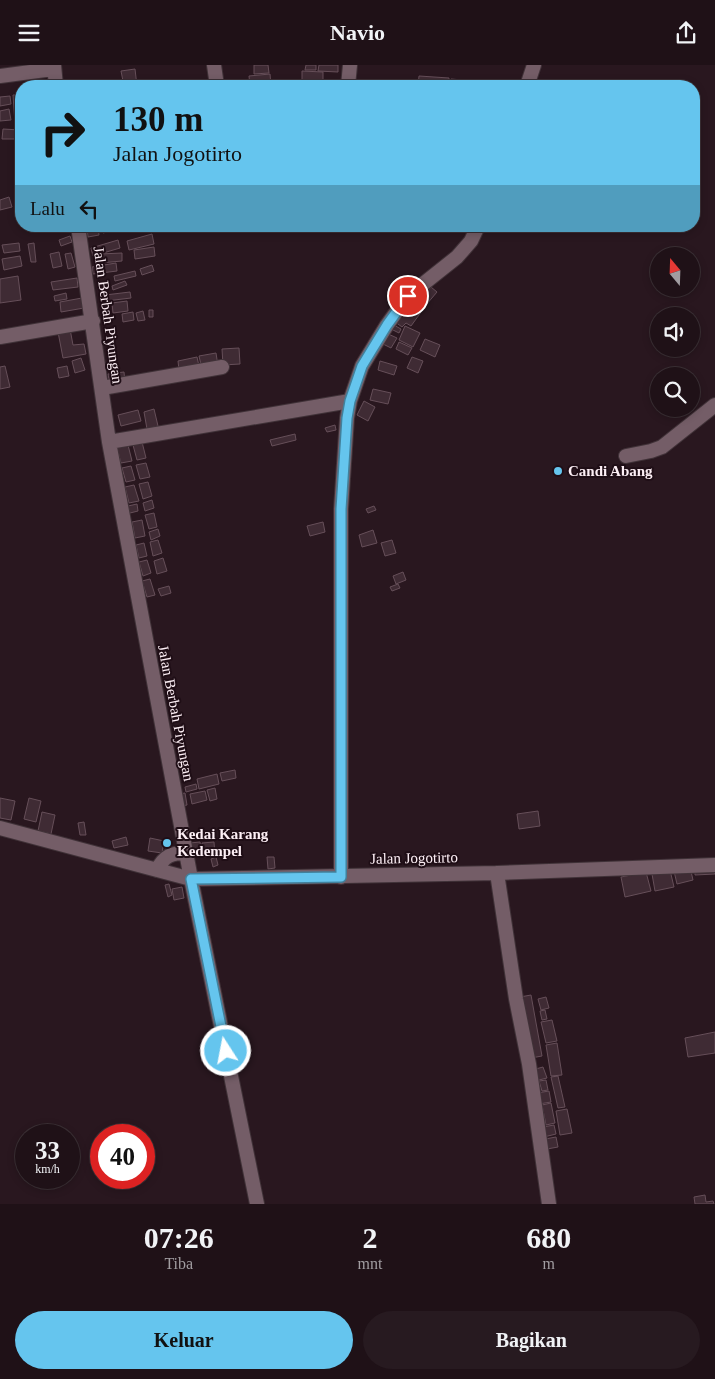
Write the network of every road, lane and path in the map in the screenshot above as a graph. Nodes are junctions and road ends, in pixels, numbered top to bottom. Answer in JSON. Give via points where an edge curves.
{"nodes":[{"id":1,"x":214,"y":65,"type":"edge"},
{"id":2,"x":350,"y":65,"type":"edge"},
{"id":3,"x":534,"y":65,"type":"edge"},
{"id":4,"x":54,"y":67,"type":"edge"},
{"id":5,"x":0,"y":76,"type":"edge"},
{"id":6,"x":55,"y":80,"type":"edge"},
{"id":7,"x":216,"y":80,"type":"edge"},
{"id":8,"x":349,"y":80,"type":"edge"},
{"id":9,"x":529,"y":80,"type":"edge"},
{"id":10,"x":79,"y":232,"type":"edge"},
{"id":11,"x":475,"y":232,"type":"edge"},
{"id":12,"x":93,"y":321,"type":"junction"},
{"id":13,"x":0,"y":337,"type":"edge"},
{"id":14,"x":222,"y":367,"type":"dead end"},
{"id":15,"x":102,"y":388,"type":"junction"},
{"id":16,"x":350,"y":401,"type":"junction"},
{"id":17,"x":715,"y":405,"type":"edge"},
{"id":18,"x":109,"y":442,"type":"junction"},
{"id":19,"x":626,"y":456,"type":"dead end"},
{"id":20,"x":0,"y":828,"type":"edge"},
{"id":21,"x":186,"y":853,"type":"junction"},
{"id":22,"x":715,"y":865,"type":"edge"},
{"id":23,"x":157,"y":870,"type":"junction"},
{"id":24,"x":496,"y":873,"type":"junction"},
{"id":25,"x":341,"y":877,"type":"junction"},
{"id":26,"x":191,"y":879,"type":"junction"},
{"id":27,"x":257,"y":1204,"type":"edge"},
{"id":28,"x":549,"y":1204,"type":"edge"}],
"edges":[{"from":1,"to":7,"type":"street"},
{"from":2,"to":8,"type":"street"},
{"from":3,"to":9,"type":"street"},
{"from":4,"to":5,"type":"street"},
{"from":4,"to":6,"type":"street"},
{"from":10,"to":12,"type":"street","name":"Jalan Berbah Piyungan"},
{"from":11,"to":16,"type":"street","via":[[457,257],[408,296],[362,366]]},
{"from":12,"to":13,"type":"street"},
{"from":12,"to":15,"type":"street","name":"Jalan Berbah Piyungan"},
{"from":14,"to":15,"type":"street"},
{"from":15,"to":18,"type":"street","name":"Jalan Berbah Piyungan"},
{"from":16,"to":18,"type":"street"},
{"from":16,"to":25,"type":"street","via":[[341,509]]},
{"from":17,"to":19,"type":"street","via":[[662,447]]},
{"from":18,"to":21,"type":"street","name":"Jalan Berbah Piyungan"},
{"from":20,"to":23,"type":"street","name":"Jalan Jogotirto"},
{"from":21,"to":23,"type":"street","via":[[167,855]]},
{"from":21,"to":26,"type":"street","name":"Jalan Berbah Piyungan"},
{"from":22,"to":24,"type":"street","name":"Jalan Jogotirto"},
{"from":23,"to":26,"type":"street","name":"Jalan Jogotirto"},
{"from":24,"to":25,"type":"street","name":"Jalan Jogotirto"},
{"from":24,"to":28,"type":"street"},
{"from":25,"to":26,"type":"street","name":"Jalan Jogotirto"},
{"from":26,"to":27,"type":"street","name":"Jalan Berbah Piyungan"}]}
